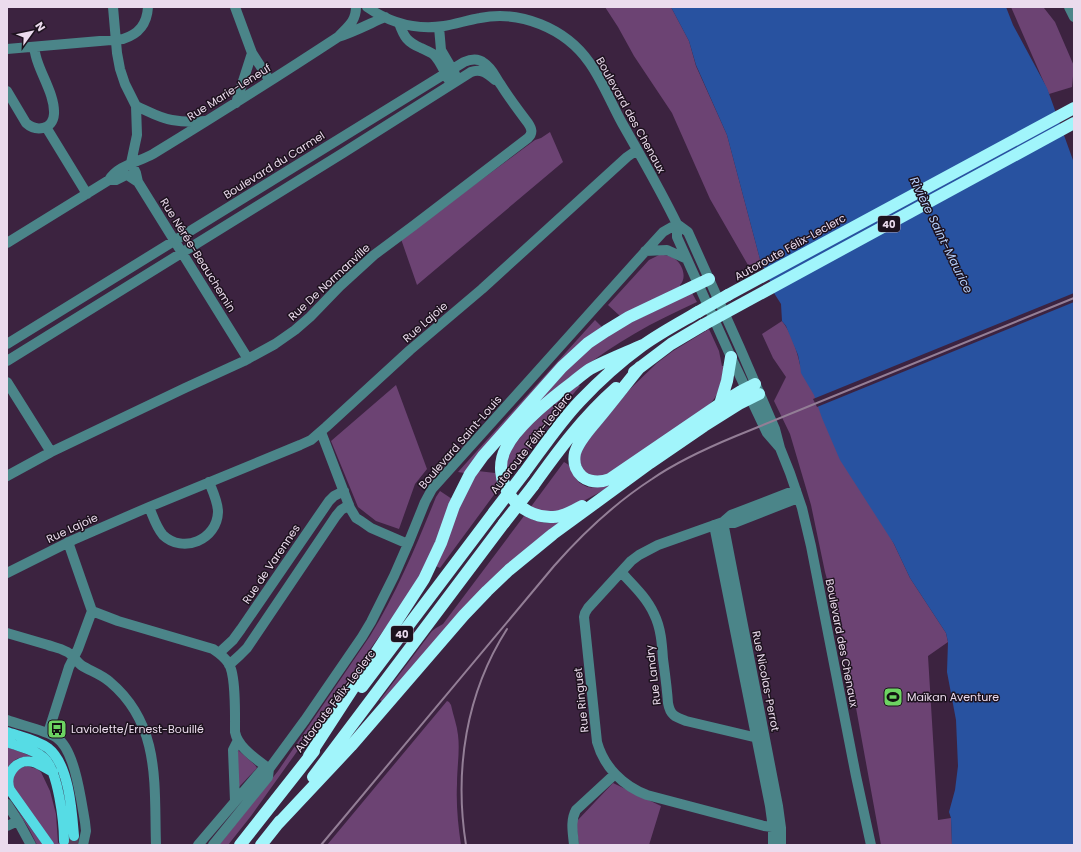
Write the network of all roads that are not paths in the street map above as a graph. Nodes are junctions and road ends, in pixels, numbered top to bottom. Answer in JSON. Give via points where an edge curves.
{"nodes":[{"id":1,"x":113,"y":7,"type":"edge"},
{"id":2,"x":148,"y":7,"type":"edge"},
{"id":3,"x":235,"y":7,"type":"edge"},
{"id":4,"x":356,"y":7,"type":"edge"},
{"id":5,"x":367,"y":7,"type":"edge"},
{"id":6,"x":1069,"y":7,"type":"edge"},
{"id":7,"x":385,"y":17,"type":"junction"},
{"id":8,"x":1074,"y":17,"type":"edge"},
{"id":9,"x":399,"y":23,"type":"junction"},
{"id":10,"x":439,"y":27,"type":"junction"},
{"id":11,"x":338,"y":37,"type":"junction"},
{"id":12,"x":116,"y":40,"type":"junction"},
{"id":13,"x":34,"y":47,"type":"junction"},
{"id":14,"x":7,"y":49,"type":"edge"},
{"id":15,"x":252,"y":53,"type":"junction"},
{"id":16,"x":481,"y":66,"type":"junction"},
{"id":17,"x":448,"y":71,"type":"junction"},
{"id":18,"x":270,"y":81,"type":"junction"},
{"id":19,"x":455,"y":82,"type":"junction"},
{"id":20,"x":7,"y":91,"type":"edge"},
{"id":21,"x":236,"y":103,"type":"junction"},
{"id":22,"x":136,"y":106,"type":"junction"},
{"id":23,"x":1074,"y":108,"type":"edge"},
{"id":24,"x":206,"y":121,"type":"junction"},
{"id":25,"x":1074,"y":123,"type":"edge"},
{"id":26,"x":46,"y":127,"type":"junction"},
{"id":27,"x":637,"y":150,"type":"junction"},
{"id":28,"x":131,"y":163,"type":"junction"},
{"id":29,"x":109,"y":180,"type":"junction"},
{"id":30,"x":138,"y":182,"type":"junction"},
{"id":31,"x":263,"y":186,"type":"junction"},
{"id":32,"x":87,"y":194,"type":"junction"},
{"id":33,"x":270,"y":198,"type":"junction"},
{"id":34,"x":677,"y":224,"type":"junction"},
{"id":35,"x":12,"y":238,"type":"edge"},
{"id":36,"x":174,"y":241,"type":"junction"},
{"id":37,"x":7,"y":243,"type":"edge"},
{"id":38,"x":645,"y":251,"type":"junction"},
{"id":39,"x":182,"y":253,"type":"junction"},
{"id":40,"x":687,"y":259,"type":"junction"},
{"id":41,"x":704,"y":282,"type":"junction"},
{"id":42,"x":81,"y":298,"type":"junction"},
{"id":43,"x":89,"y":310,"type":"junction"},
{"id":44,"x":7,"y":344,"type":"edge"},
{"id":45,"x":643,"y":345,"type":"junction"},
{"id":46,"x":731,"y":357,"type":"junction"},
{"id":47,"x":248,"y":359,"type":"junction"},
{"id":48,"x":7,"y":361,"type":"edge"},
{"id":49,"x":640,"y":367,"type":"junction"},
{"id":50,"x":7,"y":382,"type":"edge"},
{"id":51,"x":753,"y":391,"type":"junction"},
{"id":52,"x":720,"y":404,"type":"junction"},
{"id":53,"x":321,"y":432,"type":"junction"},
{"id":54,"x":51,"y":452,"type":"junction"},
{"id":55,"x":7,"y":476,"type":"edge"},
{"id":56,"x":209,"y":482,"type":"junction"},
{"id":57,"x":344,"y":491,"type":"junction"},
{"id":58,"x":611,"y":491,"type":"junction"},
{"id":59,"x":797,"y":494,"type":"junction"},
{"id":60,"x":349,"y":504,"type":"junction"},
{"id":61,"x":149,"y":507,"type":"junction"},
{"id":62,"x":718,"y":524,"type":"junction"},
{"id":63,"x":68,"y":542,"type":"junction"},
{"id":64,"x":408,"y":544,"type":"junction"},
{"id":65,"x":621,"y":572,"type":"junction"},
{"id":66,"x":7,"y":573,"type":"edge"},
{"id":67,"x":92,"y":611,"type":"junction"},
{"id":68,"x":7,"y":633,"type":"edge"},
{"id":69,"x":219,"y":653,"type":"junction"},
{"id":70,"x":74,"y":658,"type":"junction"},
{"id":71,"x":229,"y":665,"type":"junction"},
{"id":72,"x":7,"y":720,"type":"edge"},
{"id":73,"x":7,"y":732,"type":"edge"},
{"id":74,"x":48,"y":734,"type":"junction"},
{"id":75,"x":761,"y":739,"type":"junction"},
{"id":76,"x":238,"y":740,"type":"junction"},
{"id":77,"x":7,"y":742,"type":"edge"},
{"id":78,"x":309,"y":756,"type":"junction"},
{"id":79,"x":269,"y":769,"type":"junction"},
{"id":80,"x":53,"y":772,"type":"junction"},
{"id":81,"x":615,"y":774,"type":"junction"},
{"id":82,"x":235,"y":801,"type":"junction"},
{"id":83,"x":7,"y":804,"type":"edge"},
{"id":84,"x":18,"y":821,"type":"junction"},
{"id":85,"x":7,"y":826,"type":"edge"},
{"id":86,"x":275,"y":827,"type":"junction"},
{"id":87,"x":777,"y":828,"type":"junction"},
{"id":88,"x":74,"y":836,"type":"tunnel mouth"},
{"id":89,"x":64,"y":841,"type":"tunnel mouth"},
{"id":90,"x":31,"y":845,"type":"edge"},
{"id":91,"x":49,"y":845,"type":"edge"},
{"id":92,"x":83,"y":845,"type":"tunnel mouth"},
{"id":93,"x":156,"y":845,"type":"edge"},
{"id":94,"x":198,"y":845,"type":"edge"},
{"id":95,"x":212,"y":845,"type":"edge"},
{"id":96,"x":240,"y":845,"type":"edge"},
{"id":97,"x":261,"y":845,"type":"edge"},
{"id":98,"x":574,"y":845,"type":"edge"},
{"id":99,"x":773,"y":845,"type":"edge"},
{"id":100,"x":781,"y":845,"type":"edge"},
{"id":101,"x":871,"y":845,"type":"edge"}],
"edges":[{"from":1,"to":12,"type":"street"},
{"from":2,"to":12,"type":"street","via":[[141,28],[130,37]]},
{"from":3,"to":15,"type":"street"},
{"from":4,"to":11,"type":"street","name":"Rue Marie-Leneuf","via":[[353,21]]},
{"from":5,"to":7,"type":"street","name":"Boulevard des Chenaux"},
{"from":6,"to":8,"type":"street"},
{"from":7,"to":9,"type":"street","name":"Boulevard des Chenaux"},
{"from":7,"to":11,"type":"street","name":"Rue Marie-Leneuf"},
{"from":9,"to":10,"type":"street","name":"Boulevard des Chenaux"},
{"from":9,"to":17,"type":"street","via":[[407,40],[433,54]]},
{"from":10,"to":17,"type":"street","via":[[441,50]]},
{"from":10,"to":27,"type":"street","name":"Boulevard des Chenaux","via":[[485,17],[508,16],[530,20],[558,33],[582,53],[597,74]]},
{"from":11,"to":18,"type":"street","name":"Rue Marie-Leneuf"},
{"from":12,"to":13,"type":"street"},
{"from":12,"to":22,"type":"street","via":[[120,69]]},
{"from":13,"to":14,"type":"street"},
{"from":13,"to":26,"type":"street","via":[[54,114]]},
{"from":15,"to":18,"type":"street"},
{"from":15,"to":21,"type":"street"},
{"from":16,"to":17,"type":"street","name":"Boulevard du Carmel","via":[[474,60],[467,60]]},
{"from":16,"to":19,"type":"street"},
{"from":16,"to":47,"type":"street","name":"Rue De Normanville","via":[[492,70],[531,127],[529,136],[366,261],[302,324],[275,344]]},
{"from":17,"to":19,"type":"street"},
{"from":17,"to":31,"type":"street","name":"Boulevard du Carmel"},
{"from":18,"to":21,"type":"street","name":"Rue Marie-Leneuf"},
{"from":19,"to":33,"type":"street"},
{"from":20,"to":26,"type":"street","via":[[30,127]]},
{"from":21,"to":24,"type":"street","name":"Rue Marie-Leneuf"},
{"from":22,"to":24,"type":"street","via":[[172,120]]},
{"from":22,"to":28,"type":"street","via":[[137,135]]},
{"from":23,"to":45,"type":"highway","name":"Autoroute Félix-Leclerc","number":"40","bridge":true,"via":[[698,312]]},
{"from":24,"to":28,"type":"street","name":"Rue Marie-Leneuf","via":[[147,157]]},
{"from":25,"to":49,"type":"highway","number":"40","bridge":true,"via":[[703,325]]},
{"from":26,"to":32,"type":"street"},
{"from":27,"to":34,"type":"street","name":"Boulevard des Chenaux"},
{"from":27,"to":53,"type":"street","name":"Rue Lajoie"},
{"from":28,"to":29,"type":"street"},
{"from":28,"to":30,"type":"street","name":"Rue Nérée-Beauchemin"},
{"from":29,"to":30,"type":"street","via":[[126,175]]},
{"from":29,"to":32,"type":"street"},
{"from":30,"to":36,"type":"street","name":"Rue Nérée-Beauchemin"},
{"from":31,"to":33,"type":"street"},
{"from":31,"to":36,"type":"street","name":"Boulevard du Carmel"},
{"from":32,"to":35,"type":"street"},
{"from":33,"to":39,"type":"street"},
{"from":34,"to":38,"type":"street","name":"Boulevard Saint-Louis","via":[[663,232]]},
{"from":34,"to":40,"type":"street","name":"Boulevard des Chenaux","via":[[677,236]]},
{"from":34,"to":41,"type":"street","name":"Boulevard des Chenaux","via":[[687,231]]},
{"from":35,"to":37,"type":"street"},
{"from":36,"to":39,"type":"street","name":"Rue Nérée-Beauchemin"},
{"from":36,"to":42,"type":"street","name":"Boulevard du Carmel"},
{"from":38,"to":40,"type":"street","via":[[667,250]]},
{"from":38,"to":64,"type":"street","name":"Boulevard Saint-Louis","via":[[432,489]]},
{"from":39,"to":43,"type":"street"},
{"from":39,"to":47,"type":"street","name":"Rue Nérée-Beauchemin"},
{"from":40,"to":41,"type":"street","name":"Boulevard des Chenaux"},
{"from":41,"to":46,"type":"street","name":"Boulevard des Chenaux"},
{"from":41,"to":51,"type":"street","name":"Boulevard des Chenaux"},
{"from":41,"to":78,"type":"highway","via":[[623,320],[583,347],[483,456],[461,492],[424,579]]},
{"from":42,"to":43,"type":"street"},
{"from":42,"to":44,"type":"street","name":"Boulevard du Carmel"},
{"from":43,"to":48,"type":"street"},
{"from":45,"to":58,"type":"highway","via":[[589,370],[564,389],[516,434],[502,459],[502,477],[507,493],[520,506],[539,515],[562,515]]},
{"from":45,"to":78,"type":"highway","name":"Autoroute Félix-Leclerc","number":"40","bridge":true,"via":[[604,377],[560,425]]},
{"from":46,"to":51,"type":"street","name":"Boulevard des Chenaux"},
{"from":46,"to":52,"type":"highway"},
{"from":47,"to":54,"type":"street","name":"Rue De Normanville"},
{"from":49,"to":52,"type":"highway","via":[[576,450],[575,466],[586,480],[599,482],[610,479]]},
{"from":49,"to":86,"type":"highway","number":"40","bridge":true,"via":[[588,414],[569,437]]},
{"from":50,"to":54,"type":"street"},
{"from":51,"to":52,"type":"highway"},
{"from":51,"to":58,"type":"highway","via":[[727,412]]},
{"from":51,"to":59,"type":"street","name":"Boulevard des Chenaux","via":[[767,433],[780,448]]},
{"from":53,"to":56,"type":"street","name":"Rue Lajoie","via":[[300,446]]},
{"from":53,"to":57,"type":"street"},
{"from":54,"to":55,"type":"street","name":"Rue De Normanville"},
{"from":56,"to":61,"type":"street","name":"Rue Lajoie"},
{"from":56,"to":61,"type":"street","via":[[218,506],[218,517],[211,532],[203,539],[182,544],[172,541],[157,526]]},
{"from":57,"to":60,"type":"street"},
{"from":57,"to":69,"type":"street","name":"Rue de Varennes","via":[[329,501],[241,629]]},
{"from":58,"to":86,"type":"highway","via":[[536,547],[484,594],[351,746]]},
{"from":59,"to":62,"type":"street","name":"Rue Ringuet","via":[[734,523]]},
{"from":59,"to":101,"type":"street","name":"Boulevard des Chenaux","via":[[811,546]]},
{"from":60,"to":64,"type":"street","via":[[353,514],[361,522]]},
{"from":60,"to":71,"type":"street","via":[[336,516],[247,648]]},
{"from":61,"to":63,"type":"street","name":"Rue Lajoie"},
{"from":62,"to":65,"type":"street","name":"Rue Ringuet","via":[[650,548],[635,557]]},
{"from":62,"to":75,"type":"street","name":"Rue Nicolas-Perrot"},
{"from":63,"to":66,"type":"street","name":"Rue Lajoie"},
{"from":63,"to":67,"type":"street"},
{"from":64,"to":79,"type":"street","name":"Boulevard Saint-Louis","via":[[365,633],[292,740]]},
{"from":65,"to":75,"type":"street","name":"Rue Landry","via":[[648,603],[657,620],[662,642],[668,703],[672,714],[686,721]]},
{"from":65,"to":81,"type":"street","name":"Rue Ringuet","via":[[588,608],[584,617],[597,739],[603,758]]},
{"from":67,"to":69,"type":"street"},
{"from":67,"to":70,"type":"street"},
{"from":68,"to":70,"type":"street","via":[[66,651]]},
{"from":69,"to":71,"type":"street"},
{"from":70,"to":74,"type":"street"},
{"from":70,"to":93,"type":"street","via":[[106,678],[127,699],[144,728],[154,770]]},
{"from":71,"to":76,"type":"street"},
{"from":72,"to":74,"type":"street"},
{"from":73,"to":88,"type":"main road","via":[[42,745],[57,758],[66,780]]},
{"from":74,"to":92,"type":"street","via":[[62,742],[72,761],[86,827]]},
{"from":75,"to":87,"type":"street","name":"Rue Nicolas-Perrot","via":[[771,811]]},
{"from":76,"to":79,"type":"street","via":[[243,748]]},
{"from":76,"to":82,"type":"street","via":[[233,750]]},
{"from":77,"to":80,"type":"main road","via":[[41,755]]},
{"from":78,"to":96,"type":"highway","name":"Autoroute Félix-Leclerc","number":"40"},
{"from":79,"to":82,"type":"street","name":"Boulevard Saint-Louis","via":[[262,770]]},
{"from":79,"to":95,"type":"street","name":"Boulevard Saint-Louis","via":[[268,776]]},
{"from":80,"to":89,"type":"main road"},
{"from":80,"to":91,"type":"main road","via":[[35,763],[26,762],[15,767],[8,779],[13,795]]},
{"from":81,"to":87,"type":"street","name":"Rue Ringuet","via":[[631,787],[647,795]]},
{"from":81,"to":98,"type":"street","via":[[576,810],[572,824]]},
{"from":82,"to":94,"type":"street","name":"Boulevard Saint-Louis"},
{"from":83,"to":84,"type":"street"},
{"from":84,"to":85,"type":"street"},
{"from":84,"to":90,"type":"street"},
{"from":86,"to":97,"type":"highway","number":"40"},
{"from":87,"to":99,"type":"street","name":"Rue Nicolas-Perrot"},
{"from":87,"to":100,"type":"street","name":"Rue Nicolas-Perrot"}]}
